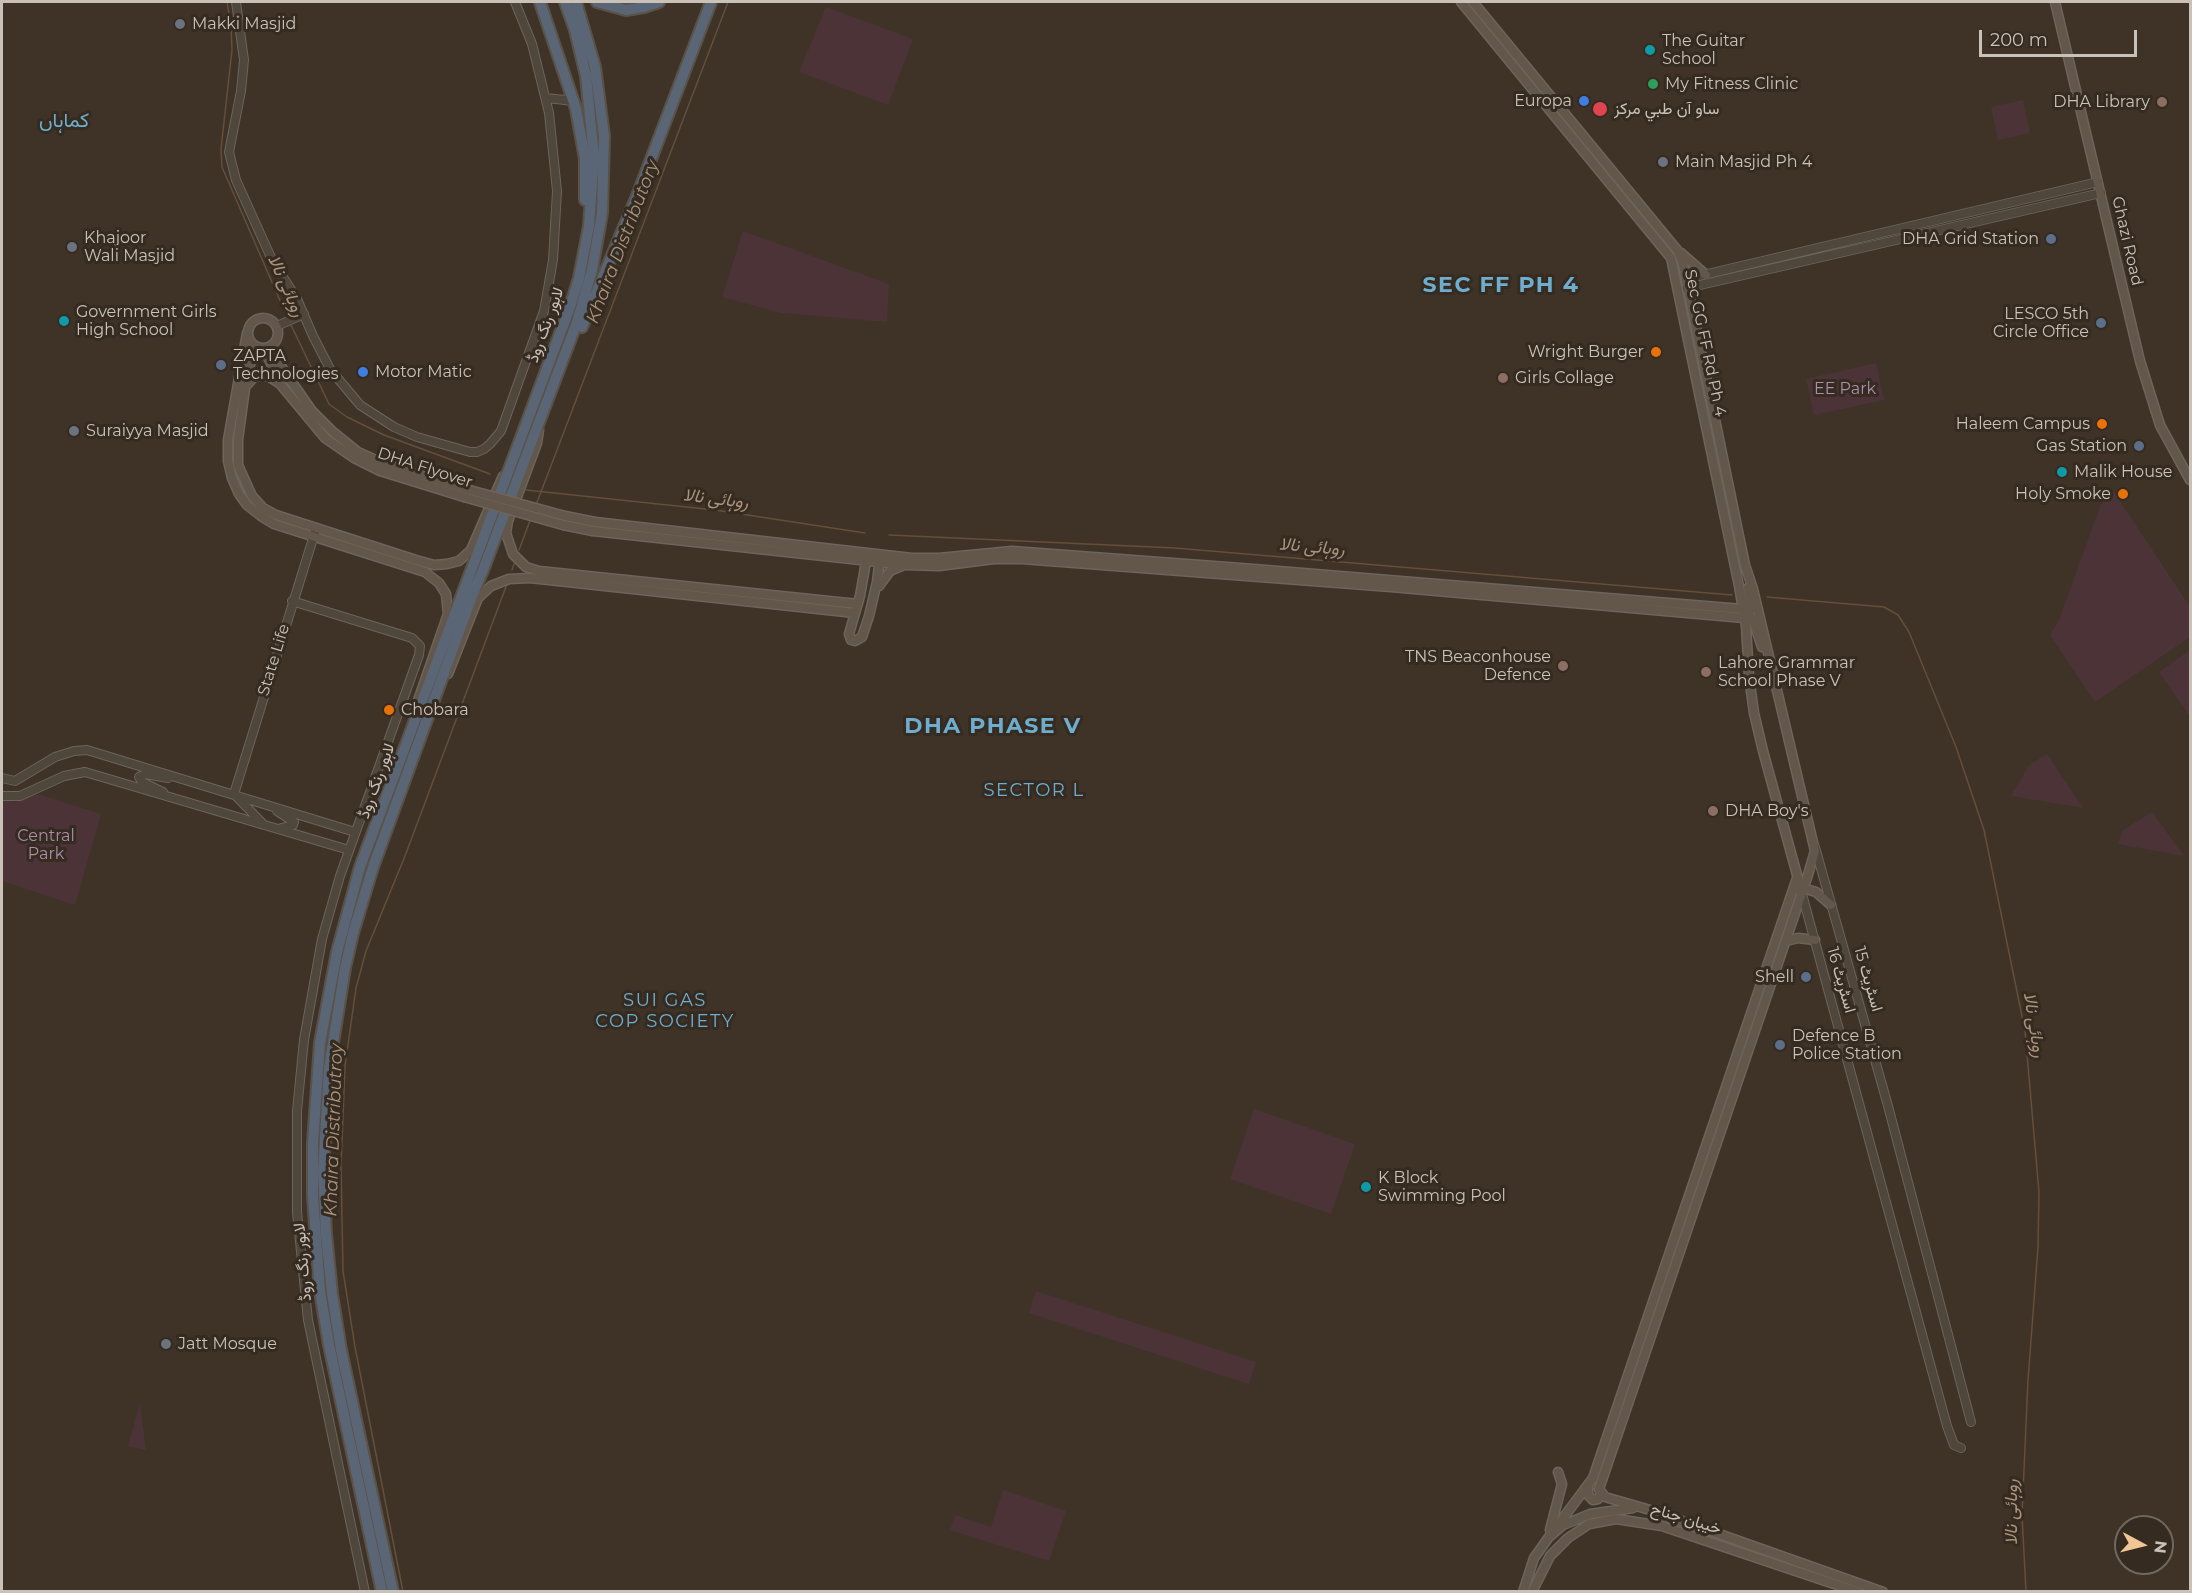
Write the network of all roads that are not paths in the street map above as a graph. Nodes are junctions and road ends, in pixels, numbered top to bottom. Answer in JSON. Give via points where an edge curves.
{"nodes":[{"id":1,"x":236,"y":2,"type":"edge"},
{"id":2,"x":515,"y":2,"type":"edge"},
{"id":3,"x":540,"y":2,"type":"edge"},
{"id":4,"x":565,"y":2,"type":"edge"},
{"id":5,"x":576,"y":2,"type":"edge"},
{"id":6,"x":597,"y":2,"type":"edge"},
{"id":7,"x":659,"y":2,"type":"edge"},
{"id":8,"x":711,"y":2,"type":"edge"},
{"id":9,"x":1461,"y":2,"type":"edge"},
{"id":10,"x":1473,"y":2,"type":"edge"},
{"id":11,"x":2055,"y":2,"type":"edge"},
{"id":12,"x":546,"y":98,"type":"junction"},
{"id":13,"x":574,"y":101,"type":"junction"},
{"id":14,"x":1560,"y":115,"type":"junction"},
{"id":15,"x":2098,"y":182,"type":"junction"},
{"id":16,"x":2101,"y":194,"type":"junction"},
{"id":17,"x":1678,"y":251,"type":"junction"},
{"id":18,"x":1706,"y":275,"type":"junction"},
{"id":19,"x":1686,"y":279,"type":"junction"},
{"id":20,"x":1687,"y":288,"type":"junction"},
{"id":21,"x":570,"y":307,"type":"junction"},
{"id":22,"x":301,"y":316,"type":"junction"},
{"id":23,"x":281,"y":324,"type":"junction"},
{"id":24,"x":247,"y":333,"type":"junction"},
{"id":25,"x":273,"y":344,"type":"junction"},
{"id":26,"x":260,"y":348,"type":"junction"},
{"id":27,"x":281,"y":385,"type":"junction"},
{"id":28,"x":245,"y":388,"type":"junction"},
{"id":29,"x":541,"y":417,"type":"junction"},
{"id":30,"x":515,"y":453,"type":"junction"},
{"id":31,"x":2190,"y":480,"type":"edge"},
{"id":32,"x":465,"y":493,"type":"junction"},
{"id":33,"x":315,"y":532,"type":"junction"},
{"id":34,"x":867,"y":557,"type":"junction"},
{"id":35,"x":880,"y":559,"type":"junction"},
{"id":36,"x":906,"y":565,"type":"junction"},
{"id":37,"x":483,"y":570,"type":"junction"},
{"id":38,"x":1747,"y":574,"type":"junction"},
{"id":39,"x":874,"y":594,"type":"junction"},
{"id":40,"x":478,"y":598,"type":"junction"},
{"id":41,"x":292,"y":601,"type":"junction"},
{"id":42,"x":857,"y":608,"type":"junction"},
{"id":43,"x":1745,"y":613,"type":"junction"},
{"id":44,"x":1769,"y":659,"type":"junction"},
{"id":45,"x":433,"y":703,"type":"junction"},
{"id":46,"x":409,"y":736,"type":"junction"},
{"id":47,"x":2,"y":778,"type":"edge"},
{"id":48,"x":181,"y":778,"type":"junction"},
{"id":49,"x":234,"y":794,"type":"junction"},
{"id":50,"x":2,"y":796,"type":"edge"},
{"id":51,"x":171,"y":798,"type":"junction"},
{"id":52,"x":263,"y":803,"type":"junction"},
{"id":53,"x":264,"y":826,"type":"junction"},
{"id":54,"x":276,"y":829,"type":"junction"},
{"id":55,"x":355,"y":832,"type":"junction"},
{"id":56,"x":1814,"y":845,"type":"junction"},
{"id":57,"x":349,"y":850,"type":"junction"},
{"id":58,"x":1800,"y":887,"type":"junction"},
{"id":59,"x":1831,"y":905,"type":"junction"},
{"id":60,"x":1815,"y":940,"type":"junction"},
{"id":61,"x":1786,"y":941,"type":"junction"},
{"id":62,"x":1971,"y":1422,"type":"dead end"},
{"id":63,"x":1961,"y":1448,"type":"dead end"},
{"id":64,"x":1558,"y":1472,"type":"dead end"},
{"id":65,"x":1588,"y":1487,"type":"junction"},
{"id":66,"x":1603,"y":1496,"type":"junction"},
{"id":67,"x":1640,"y":1508,"type":"junction"},
{"id":68,"x":1549,"y":1537,"type":"junction"},
{"id":69,"x":1835,"y":1588,"type":"edge"},
{"id":70,"x":365,"y":1592,"type":"edge"},
{"id":71,"x":382,"y":1592,"type":"edge"},
{"id":72,"x":393,"y":1592,"type":"edge"},
{"id":73,"x":1523,"y":1592,"type":"edge"},
{"id":74,"x":1532,"y":1592,"type":"edge"},
{"id":75,"x":1858,"y":1592,"type":"edge"},
{"id":76,"x":1883,"y":1592,"type":"edge"}],
"edges":[{"from":1,"to":22,"type":"street","via":[[244,60],[229,152],[257,229],[297,298]]},
{"from":2,"to":12,"type":"street","via":[[532,44]]},
{"from":3,"to":13,"type":"highway"},
{"from":4,"to":21,"type":"highway","name":"لاہور رنگ روڈ","via":[[586,76],[594,157],[589,226]]},
{"from":5,"to":29,"type":"highway","name":"لاہور رنگ روڈ","via":[[600,100],[604,136],[602,213],[584,298]]},
{"from":6,"to":7,"type":"highway","via":[[626,10]]},
{"from":8,"to":29,"type":"highway","via":[[554,399]]},
{"from":9,"to":14,"type":"main road","name":"Sec GG FF Rd Ph 4"},
{"from":10,"to":14,"type":"main road"},
{"from":11,"to":15,"type":"main road","name":"Ghazi Road"},
{"from":12,"to":13,"type":"street"},
{"from":12,"to":22,"type":"street","via":[[556,191],[550,284],[534,343],[501,430],[490,444],[477,452],[462,451],[417,437],[375,416],[330,369]]},
{"from":13,"to":21,"type":"highway","via":[[586,180]]},
{"from":14,"to":17,"type":"main road"},
{"from":14,"to":43,"type":"main road","name":"Sec GG FF Rd Ph 4","via":[[1671,258]]},
{"from":15,"to":16,"type":"main road","name":"Ghazi Road"},
{"from":15,"to":18,"type":"street"},
{"from":16,"to":20,"type":"street"},
{"from":16,"to":31,"type":"main road","name":"Ghazi Road","via":[[2150,395],[2166,437]]},
{"from":17,"to":18,"type":"main road"},
{"from":17,"to":19,"type":"main road"},
{"from":18,"to":19,"type":"street"},
{"from":19,"to":20,"type":"main road"},
{"from":20,"to":38,"type":"main road"},
{"from":21,"to":30,"type":"highway","name":"لاہور رنگ روڈ"},
{"from":22,"to":23,"type":"street"},
{"from":23,"to":24,"type":"main road","via":[[260,318],[251,323]]},
{"from":23,"to":25,"type":"main road"},
{"from":24,"to":26,"type":"main road","via":[[248,339]]},
{"from":24,"to":33,"type":"main road","via":[[228,440],[232,478],[243,499],[261,516],[274,524]]},
{"from":25,"to":26,"type":"main road"},
{"from":25,"to":32,"type":"main road","name":"DHA Flyover","via":[[280,364],[312,411],[358,452]]},
{"from":26,"to":27,"type":"main road","name":"DHA Flyover"},
{"from":26,"to":28,"type":"main road","via":[[251,360]]},
{"from":27,"to":28,"type":"main road","via":[[260,375],[254,376]]},
{"from":27,"to":32,"type":"main road","name":"DHA Flyover","via":[[326,438],[354,458],[380,471]]},
{"from":28,"to":33,"type":"main road","via":[[238,465],[252,496],[263,508]]},
{"from":29,"to":37,"type":"highway","name":"لاہور رنگ روڈ"},
{"from":29,"to":42,"type":"main road","via":[[537,443],[506,533],[513,554],[526,567],[539,572]]},
{"from":30,"to":33,"type":"main road","via":[[471,550],[452,563],[434,565]]},
{"from":30,"to":46,"type":"highway","name":"لاہور رنگ روڈ"},
{"from":32,"to":34,"type":"main road","name":"DHA Flyover","bridge":true,"via":[[594,527]]},
{"from":33,"to":41,"type":"street","name":"State Life"},
{"from":33,"to":46,"type":"main road","via":[[425,572],[446,594],[448,614],[417,699]]},
{"from":34,"to":35,"type":"main road","name":"DHA Flyover"},
{"from":34,"to":42,"type":"main road"},
{"from":35,"to":36,"type":"main road"},
{"from":35,"to":39,"type":"main road"},
{"from":35,"to":43,"type":"main road","via":[[1012,551]]},
{"from":36,"to":39,"type":"main road","via":[[885,576]]},
{"from":36,"to":43,"type":"main road","via":[[1022,559]]},
{"from":37,"to":40,"type":"main road"},
{"from":37,"to":45,"type":"highway","name":"لاہور رنگ روڈ"},
{"from":38,"to":43,"type":"main road","via":[[1751,606]]},
{"from":38,"to":44,"type":"main road","name":"اسٹریٹ 15"},
{"from":39,"to":42,"type":"main road","via":[[862,637],[853,641],[849,632]]},
{"from":40,"to":42,"type":"main road","via":[[496,584],[523,578]]},
{"from":40,"to":45,"type":"main road"},
{"from":41,"to":49,"type":"street","name":"State Life"},
{"from":41,"to":55,"type":"street","via":[[412,638],[420,646]]},
{"from":43,"to":44,"type":"main road","via":[[1753,620]]},
{"from":43,"to":58,"type":"main road","name":"اسٹریٹ 16","via":[[1754,713]]},
{"from":44,"to":56,"type":"main road","name":"اسٹریٹ 15"},
{"from":45,"to":72,"type":"highway","name":"لاہور رنگ روڈ","via":[[379,848],[353,933],[333,1034],[324,1134],[326,1234],[334,1305]]},
{"from":46,"to":71,"type":"highway","name":"لاہور رنگ روڈ","via":[[360,867],[337,952],[320,1043],[313,1143],[315,1241],[325,1320]]},
{"from":47,"to":48,"type":"street","via":[[15,781],[51,759],[82,749]]},
{"from":48,"to":49,"type":"street"},
{"from":48,"to":51,"type":"street","via":[[145,774],[139,777]]},
{"from":49,"to":52,"type":"street"},
{"from":49,"to":53,"type":"street"},
{"from":50,"to":51,"type":"street","via":[[20,796],[81,772]]},
{"from":51,"to":53,"type":"street"},
{"from":52,"to":54,"type":"street","via":[[294,822]]},
{"from":52,"to":55,"type":"street"},
{"from":53,"to":54,"type":"street"},
{"from":54,"to":57,"type":"street"},
{"from":55,"to":57,"type":"street"},
{"from":56,"to":58,"type":"main road","via":[[1814,859]]},
{"from":56,"to":59,"type":"street","name":"اسٹریٹ 15"},
{"from":57,"to":70,"type":"street","via":[[322,939],[306,1022],[297,1112],[296,1203],[308,1320]]},
{"from":58,"to":59,"type":"main road","via":[[1820,895]]},
{"from":58,"to":60,"type":"street","name":"اسٹریٹ 16"},
{"from":58,"to":61,"type":"main road"},
{"from":58,"to":65,"type":"main road"},
{"from":59,"to":62,"type":"street","name":"اسٹریٹ 15"},
{"from":60,"to":61,"type":"main road"},
{"from":60,"to":63,"type":"street","name":"اسٹریٹ 16","via":[[1947,1426],[1954,1445]]},
{"from":61,"to":66,"type":"main road","via":[[1600,1484]]},
{"from":64,"to":68,"type":"main road","via":[[1562,1484]]},
{"from":65,"to":66,"type":"main road","name":"خیبان جناح","via":[[1588,1496],[1593,1500]]},
{"from":65,"to":68,"type":"main road"},
{"from":66,"to":67,"type":"main road","name":"خیبان جناح"},
{"from":67,"to":68,"type":"main road","name":"خیبان جناح","via":[[1590,1514],[1563,1525]]},
{"from":67,"to":76,"type":"main road","name":"خیبان جناح"},
{"from":68,"to":73,"type":"main road","name":"خیبان جناح","via":[[1534,1558]]},
{"from":69,"to":74,"type":"main road","name":"خیبان جناح","via":[[1662,1526],[1616,1519],[1588,1524],[1568,1538],[1550,1556]]},
{"from":69,"to":75,"type":"main road","name":"خیبان جناح"}]}
